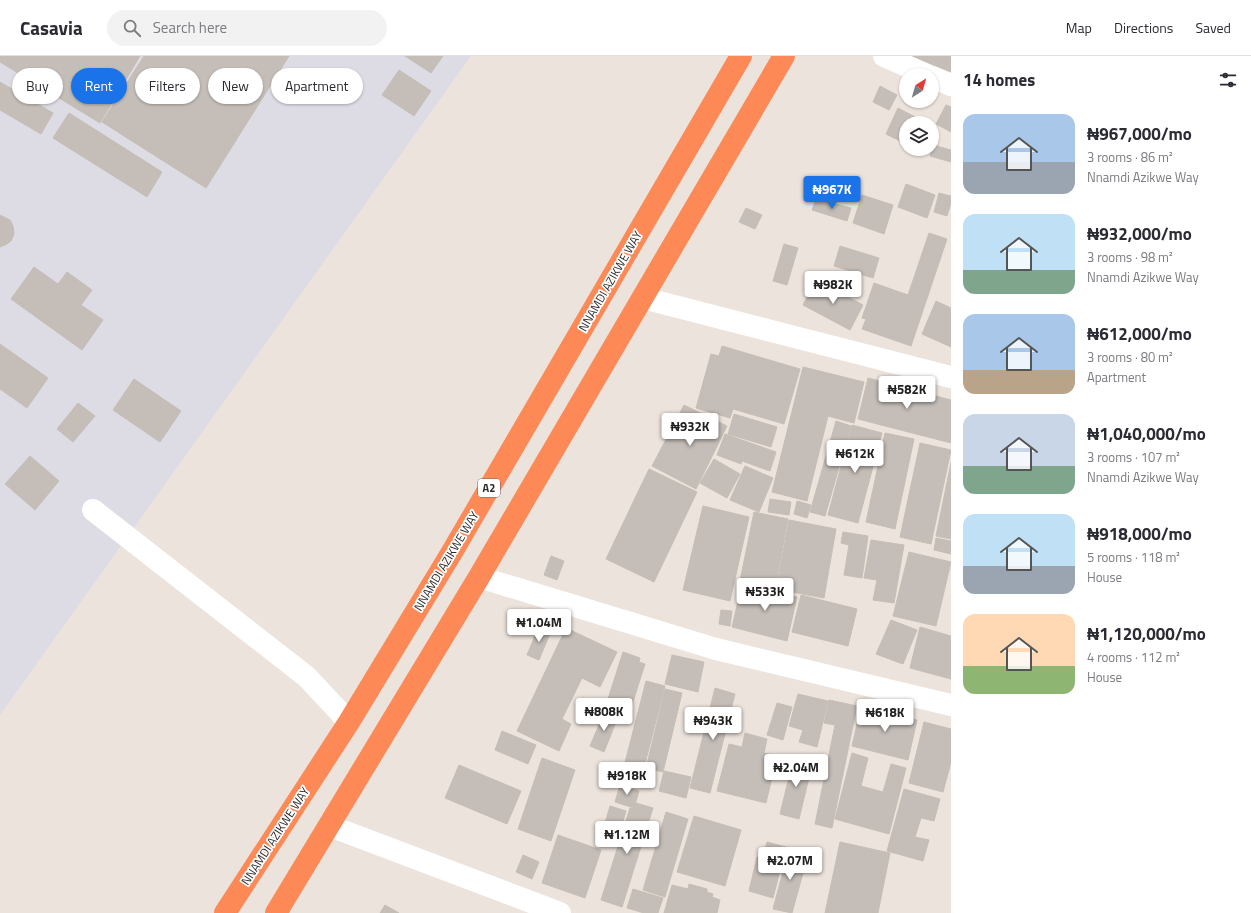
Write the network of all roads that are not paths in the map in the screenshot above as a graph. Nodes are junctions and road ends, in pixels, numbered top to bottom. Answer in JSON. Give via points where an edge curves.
{"nodes":[{"id":1,"x":741,"y":56,"type":"edge"},
{"id":2,"x":784,"y":56,"type":"edge"},
{"id":3,"x":884,"y":56,"type":"edge"},
{"id":4,"x":911,"y":68,"type":"edge"},
{"id":5,"x":939,"y":80,"type":"edge"},
{"id":6,"x":951,"y":85,"type":"edge"},
{"id":7,"x":643,"y":298,"type":"junction"},
{"id":8,"x":951,"y":377,"type":"edge"},
{"id":9,"x":93,"y":510,"type":"dead end"},
{"id":10,"x":479,"y":576,"type":"junction"},
{"id":11,"x":951,"y":706,"type":"edge"},
{"id":12,"x":349,"y":722,"type":"junction"},
{"id":13,"x":330,"y":826,"type":"junction"},
{"id":14,"x":225,"y":913,"type":"edge"},
{"id":15,"x":276,"y":913,"type":"edge"},
{"id":16,"x":560,"y":913,"type":"edge"}],
"edges":[{"from":1,"to":12,"type":"highway","name":"NNAMDI AZIKWE WAY","number":"A2","via":[[452,552]]},
{"from":2,"to":7,"type":"highway"},
{"from":3,"to":4,"type":"street"},
{"from":5,"to":6,"type":"street"},
{"from":7,"to":8,"type":"street"},
{"from":7,"to":10,"type":"highway"},
{"from":9,"to":12,"type":"street","via":[[307,676]]},
{"from":10,"to":11,"type":"street","via":[[716,649]]},
{"from":10,"to":13,"type":"highway"},
{"from":12,"to":14,"type":"highway","name":"NNAMDI AZIKWE WAY","number":"A2"},
{"from":13,"to":15,"type":"highway"},
{"from":13,"to":16,"type":"street"}]}
